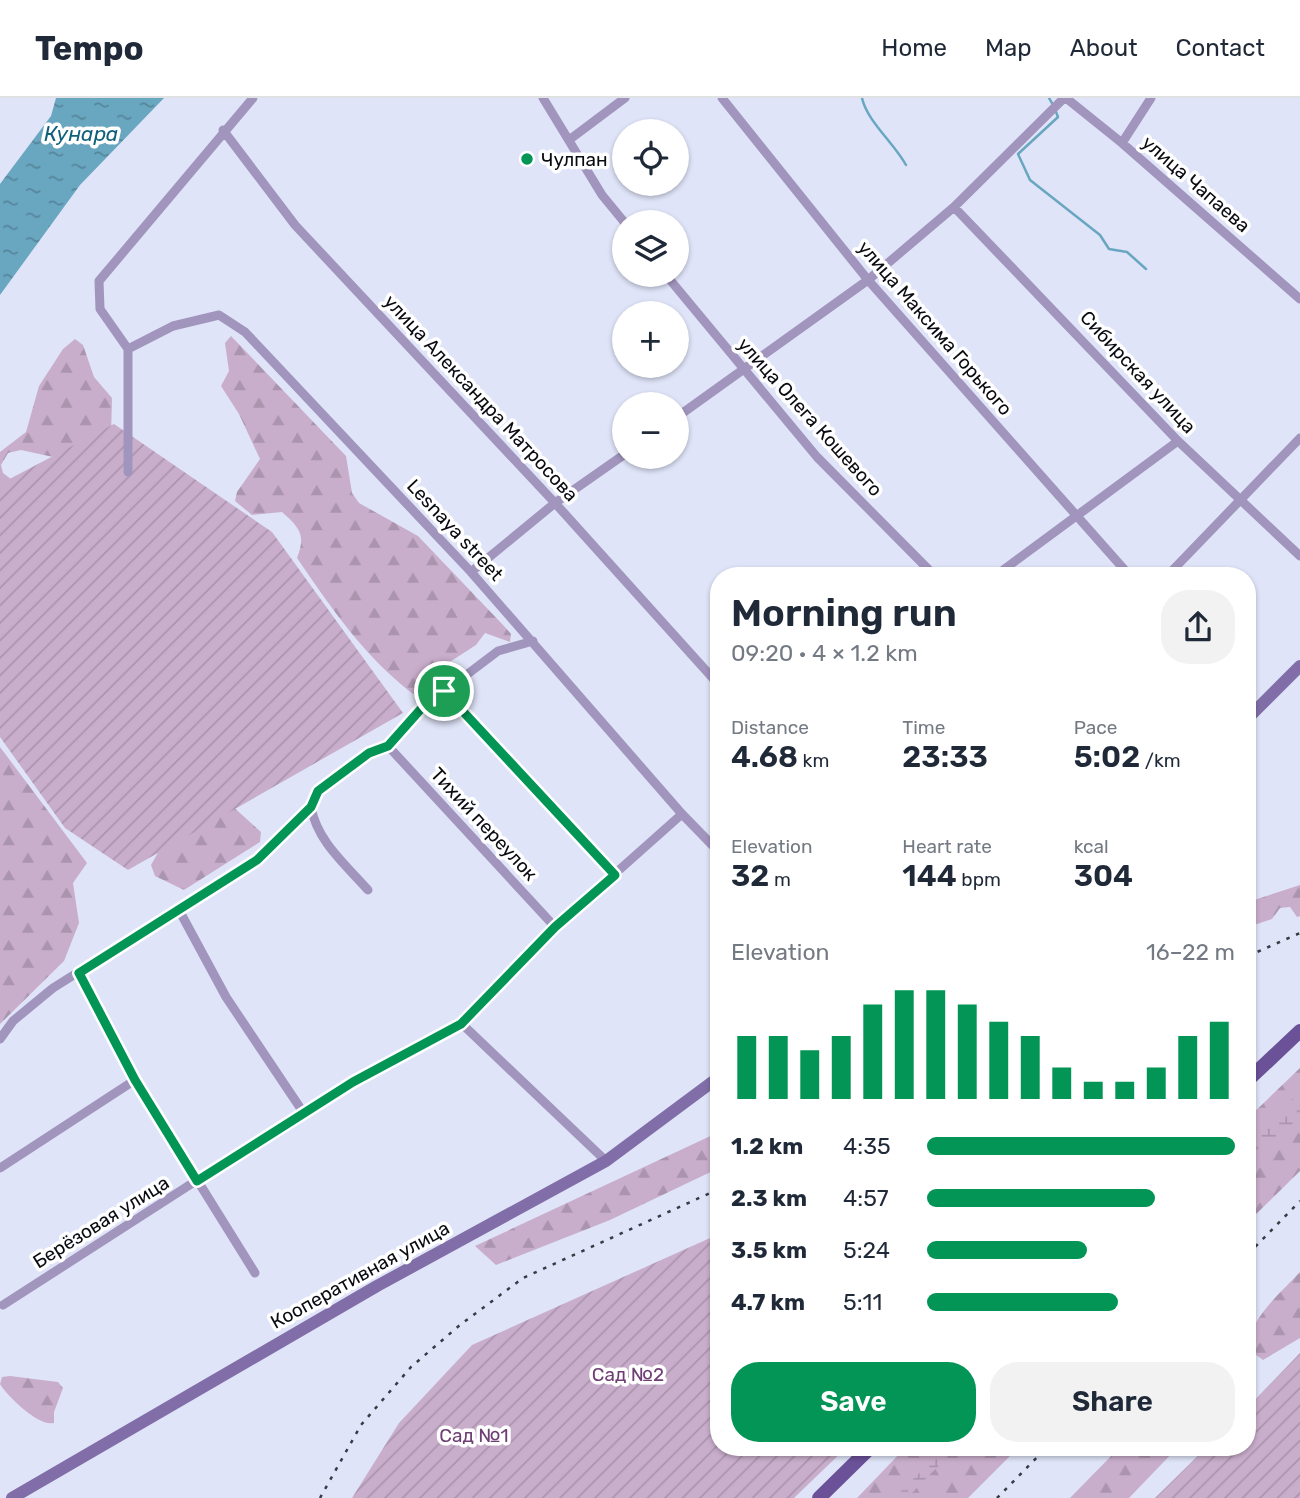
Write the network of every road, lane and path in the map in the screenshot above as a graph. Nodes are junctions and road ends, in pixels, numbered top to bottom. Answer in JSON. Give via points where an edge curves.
{"nodes":[{"id":1,"x":253,"y":98,"type":"edge"},
{"id":2,"x":543,"y":98,"type":"edge"},
{"id":3,"x":625,"y":98,"type":"edge"},
{"id":4,"x":722,"y":98,"type":"edge"},
{"id":5,"x":1065,"y":98,"type":"edge"},
{"id":6,"x":1151,"y":98,"type":"edge"},
{"id":7,"x":223,"y":130,"type":"junction"},
{"id":8,"x":569,"y":140,"type":"junction"},
{"id":9,"x":1122,"y":142,"type":"junction"},
{"id":10,"x":954,"y":208,"type":"junction"},
{"id":11,"x":614,"y":210,"type":"edge"},
{"id":12,"x":868,"y":280,"type":"junction"},
{"id":13,"x":676,"y":287,"type":"edge"},
{"id":14,"x":1300,"y":299,"type":"edge"},
{"id":15,"x":128,"y":349,"type":"junction"},
{"id":16,"x":742,"y":371,"type":"junction"},
{"id":17,"x":689,"y":409,"type":"edge"},
{"id":18,"x":1300,"y":439,"type":"edge"},
{"id":19,"x":1178,"y":441,"type":"junction"},
{"id":20,"x":612,"y":463,"type":"edge"},
{"id":21,"x":128,"y":472,"type":"dead end"},
{"id":22,"x":1242,"y":500,"type":"junction"},
{"id":23,"x":555,"y":503,"type":"junction"},
{"id":24,"x":1076,"y":516,"type":"junction"},
{"id":25,"x":1300,"y":556,"type":"edge"},
{"id":26,"x":925,"y":567,"type":"edge"},
{"id":27,"x":1007,"y":567,"type":"edge"},
{"id":28,"x":1122,"y":567,"type":"edge"},
{"id":29,"x":1176,"y":567,"type":"edge"},
{"id":30,"x":471,"y":572,"type":"junction"},
{"id":31,"x":533,"y":641,"type":"junction"},
{"id":32,"x":1300,"y":666,"type":"edge"},
{"id":33,"x":710,"y":675,"type":"edge"},
{"id":34,"x":444,"y":691,"type":"junction"},
{"id":35,"x":1256,"y":708,"type":"edge"},
{"id":36,"x":388,"y":746,"type":"junction"},
{"id":37,"x":311,"y":807,"type":"junction"},
{"id":38,"x":682,"y":814,"type":"junction"},
{"id":39,"x":710,"y":843,"type":"edge"},
{"id":40,"x":615,"y":875,"type":"junction"},
{"id":41,"x":368,"y":890,"type":"dead end"},
{"id":42,"x":179,"y":910,"type":"junction"},
{"id":43,"x":555,"y":927,"type":"junction"},
{"id":44,"x":79,"y":973,"type":"junction"},
{"id":45,"x":461,"y":1024,"type":"junction"},
{"id":46,"x":1300,"y":1031,"type":"edge"},
{"id":47,"x":0,"y":1038,"type":"edge"},
{"id":48,"x":1256,"y":1072,"type":"edge"},
{"id":49,"x":135,"y":1080,"type":"junction"},
{"id":50,"x":710,"y":1084,"type":"edge"},
{"id":51,"x":303,"y":1112,"type":"junction"},
{"id":52,"x":606,"y":1161,"type":"junction"},
{"id":53,"x":0,"y":1168,"type":"edge"},
{"id":54,"x":197,"y":1181,"type":"junction"},
{"id":55,"x":255,"y":1273,"type":"dead end"},
{"id":56,"x":3,"y":1305,"type":"dead end"},
{"id":57,"x":862,"y":1456,"type":"edge"},
{"id":58,"x":12,"y":1498,"type":"edge"},
{"id":59,"x":820,"y":1498,"type":"edge"}],
"edges":[{"from":1,"to":7,"type":"street"},
{"from":2,"to":8,"type":"street"},
{"from":3,"to":8,"type":"street"},
{"from":4,"to":12,"type":"street","name":"улица Максима Горького"},
{"from":5,"to":9,"type":"street","name":"улица Чапаева"},
{"from":5,"to":10,"type":"street"},
{"from":6,"to":9,"type":"street"},
{"from":7,"to":15,"type":"street","via":[[99,281],[100,309]]},
{"from":7,"to":23,"type":"street","name":"улица Александра Матросова","via":[[295,225]]},
{"from":8,"to":11,"type":"street"},
{"from":9,"to":14,"type":"street","name":"улица Чапаева"},
{"from":10,"to":12,"type":"street"},
{"from":10,"to":19,"type":"street","name":"Сибирская улица"},
{"from":12,"to":16,"type":"street"},
{"from":12,"to":24,"type":"street","name":"улица Максима Горького"},
{"from":13,"to":16,"type":"street","name":"улица Олега Кошевого"},
{"from":15,"to":21,"type":"street"},
{"from":15,"to":30,"type":"street","name":"Lesnaya street","via":[[173,326],[219,315],[245,332]]},
{"from":16,"to":17,"type":"street"},
{"from":16,"to":26,"type":"street","name":"улица Олега Кошевого","via":[[817,457]]},
{"from":18,"to":22,"type":"street"},
{"from":19,"to":22,"type":"street","name":"Сибирская улица"},
{"from":19,"to":24,"type":"street"},
{"from":20,"to":23,"type":"street"},
{"from":22,"to":25,"type":"street","name":"Сибирская улица"},
{"from":22,"to":29,"type":"street"},
{"from":23,"to":30,"type":"street"},
{"from":23,"to":33,"type":"street","name":"улица Александра Матросова"},
{"from":24,"to":27,"type":"street"},
{"from":24,"to":28,"type":"street","name":"улица Максима Горького"},
{"from":30,"to":31,"type":"street","name":"Lesnaya street"},
{"from":31,"to":34,"type":"street","via":[[498,651]]},
{"from":31,"to":38,"type":"street","name":"Lesnaya street"},
{"from":32,"to":35,"type":"main road"},
{"from":34,"to":36,"type":"street"},
{"from":34,"to":40,"type":"street"},
{"from":36,"to":37,"type":"street","via":[[346,768],[318,791]]},
{"from":36,"to":43,"type":"street","name":"Тихий переулок"},
{"from":37,"to":41,"type":"street","via":[[322,839]]},
{"from":37,"to":42,"type":"street","via":[[257,860]]},
{"from":38,"to":39,"type":"street","name":"Lesnaya street"},
{"from":38,"to":40,"type":"street","name":"Берёзовая улица"},
{"from":40,"to":43,"type":"street","name":"Берёзовая улица"},
{"from":42,"to":44,"type":"street"},
{"from":42,"to":51,"type":"street","via":[[226,997]]},
{"from":43,"to":45,"type":"street","name":"Берёзовая улица"},
{"from":44,"to":47,"type":"street","via":[[53,988]]},
{"from":44,"to":49,"type":"street"},
{"from":45,"to":51,"type":"street","name":"Берёзовая улица"},
{"from":45,"to":52,"type":"street"},
{"from":46,"to":48,"type":"main road"},
{"from":49,"to":53,"type":"street"},
{"from":49,"to":54,"type":"street"},
{"from":50,"to":52,"type":"main road","name":"Кооперативная улица"},
{"from":51,"to":54,"type":"street","name":"Берёзовая улица"},
{"from":52,"to":58,"type":"main road","name":"Кооперативная улица","via":[[377,1286]]},
{"from":54,"to":55,"type":"street"},
{"from":54,"to":56,"type":"street","name":"Берёзовая улица"},
{"from":57,"to":59,"type":"main road"}]}
